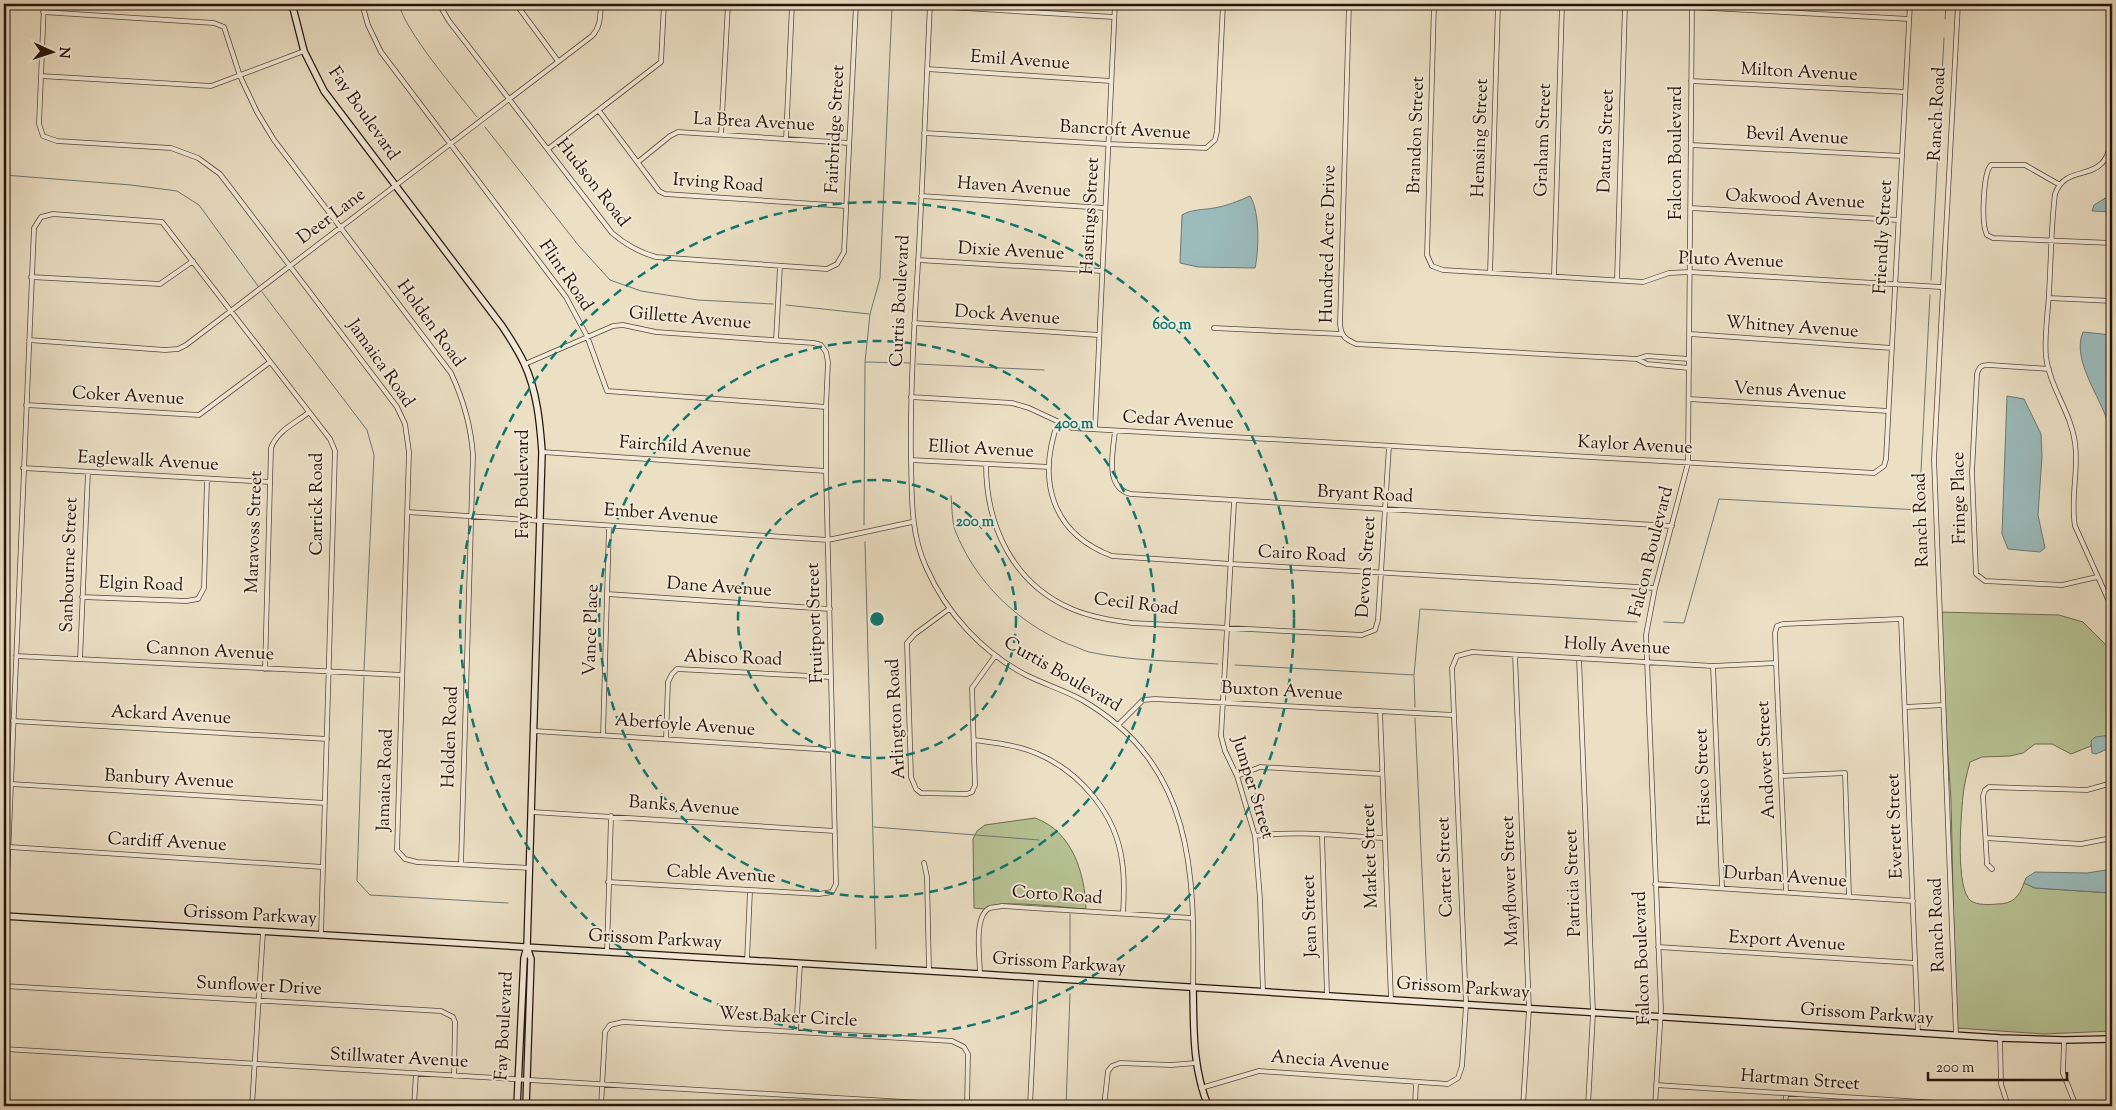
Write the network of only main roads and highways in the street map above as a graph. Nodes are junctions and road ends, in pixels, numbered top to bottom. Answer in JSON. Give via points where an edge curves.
{"nodes":[{"id":1,"x":292,"y":4,"type":"edge"},
{"id":2,"x":4,"y":916,"type":"edge"},
{"id":3,"x":527,"y":948,"type":"junction"},
{"id":4,"x":1193,"y":987,"type":"junction"},
{"id":5,"x":2112,"y":1038,"type":"edge"},
{"id":6,"x":517,"y":1106,"type":"edge"},
{"id":7,"x":526,"y":1106,"type":"edge"},
{"id":8,"x":1208,"y":1106,"type":"edge"}],
"edges":[{"from":1,"to":3,"type":"main road","name":"Fay Boulevard","via":[[304,52],[324,91],[502,326],[525,364],[534,396],[542,452]]},
{"from":2,"to":3,"type":"main road","name":"Grissom Parkway"},
{"from":3,"to":4,"type":"main road","name":"Grissom Parkway"},
{"from":3,"to":6,"type":"main road","name":"Fay Boulevard"},
{"from":3,"to":7,"type":"main road","name":"Fay Boulevard","via":[[531,959]]},
{"from":4,"to":5,"type":"main road","name":"Grissom Parkway","via":[[2000,1038]]},
{"from":4,"to":8,"type":"main road","name":"Curtis Boulevard","via":[[1192,1030],[1196,1063]]}]}
